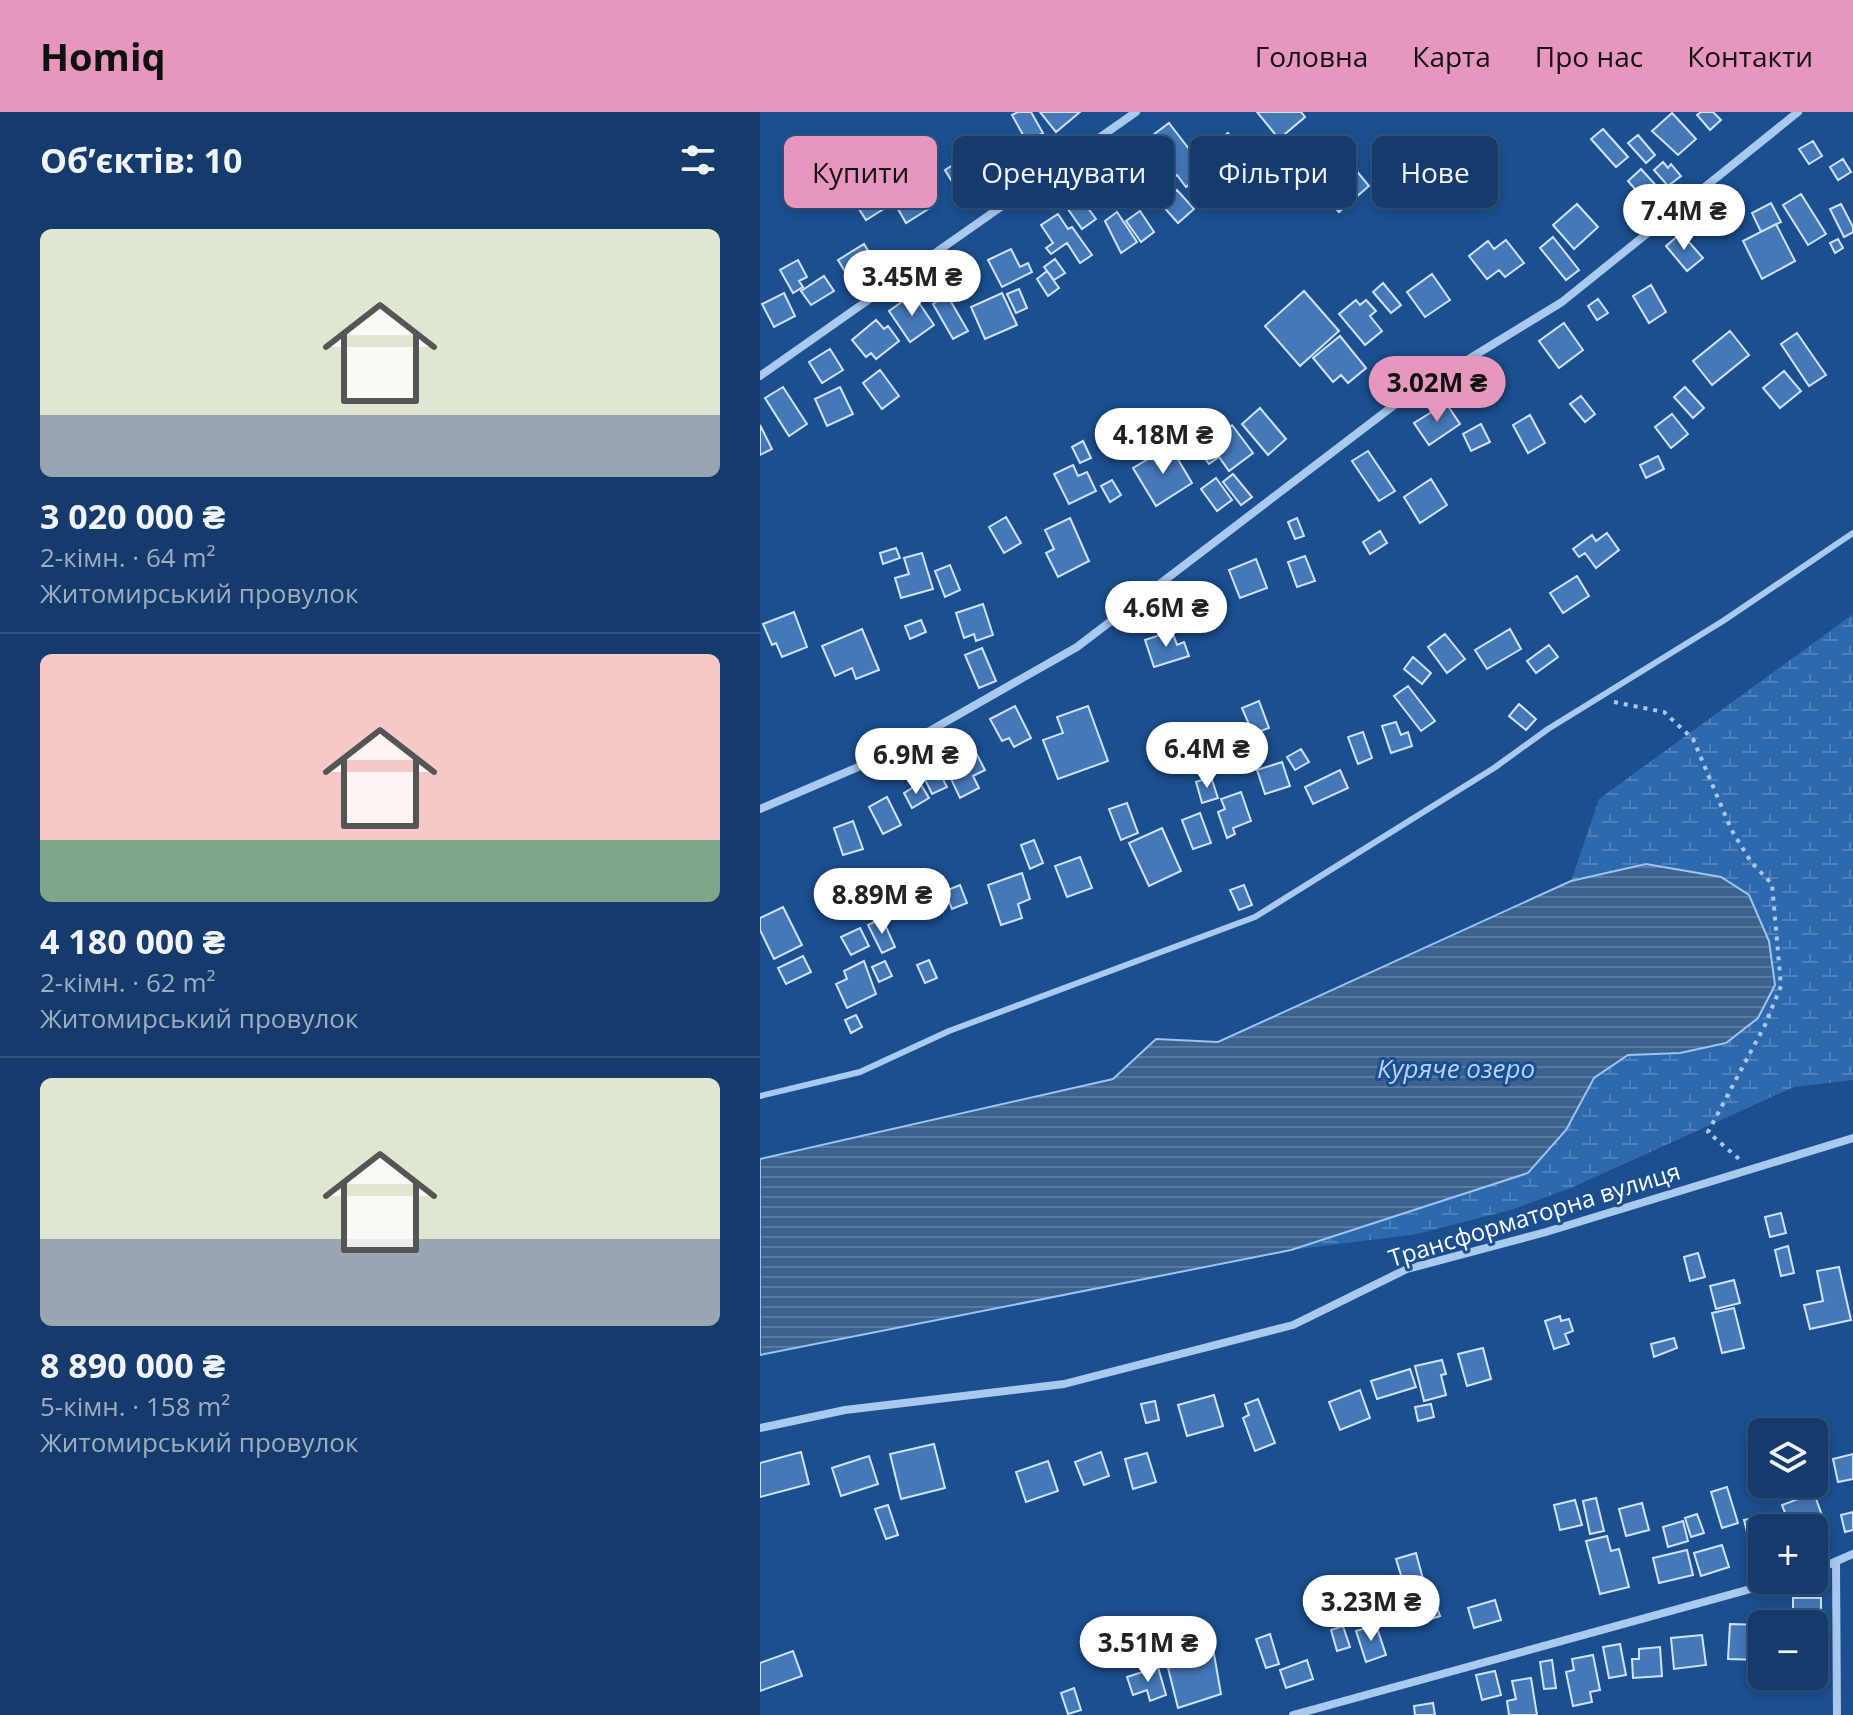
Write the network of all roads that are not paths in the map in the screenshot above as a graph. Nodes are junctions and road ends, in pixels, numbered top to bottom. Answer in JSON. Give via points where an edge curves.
{"nodes":[{"id":1,"x":1136,"y":112,"type":"edge"},
{"id":2,"x":1798,"y":112,"type":"edge"},
{"id":3,"x":760,"y":376,"type":"edge"},
{"id":4,"x":1853,"y":533,"type":"edge"},
{"id":5,"x":760,"y":809,"type":"edge"},
{"id":6,"x":760,"y":1096,"type":"edge"},
{"id":7,"x":1853,"y":1138,"type":"edge"},
{"id":8,"x":760,"y":1428,"type":"edge"},
{"id":9,"x":1853,"y":1554,"type":"edge"},
{"id":10,"x":1836,"y":1562,"type":"junction"},
{"id":11,"x":1828,"y":1565,"type":"edge"},
{"id":12,"x":1748,"y":1590,"type":"edge"},
{"id":13,"x":1293,"y":1715,"type":"edge"},
{"id":14,"x":1837,"y":1715,"type":"edge"}],
"edges":[{"from":1,"to":3,"type":"street"},
{"from":2,"to":5,"type":"street","via":[[1562,302],[1397,403],[1077,647],[891,753]]},
{"from":4,"to":6,"type":"lane","via":[[1255,917],[949,1031],[860,1072]]},
{"from":7,"to":8,"type":"street","name":"Трансформаторна вулиця","via":[[1407,1269],[1278,1329],[1064,1384],[845,1410]]},
{"from":9,"to":10,"type":"street"},
{"from":10,"to":11,"type":"street"},
{"from":10,"to":14,"type":"street"},
{"from":12,"to":13,"type":"street"}]}
